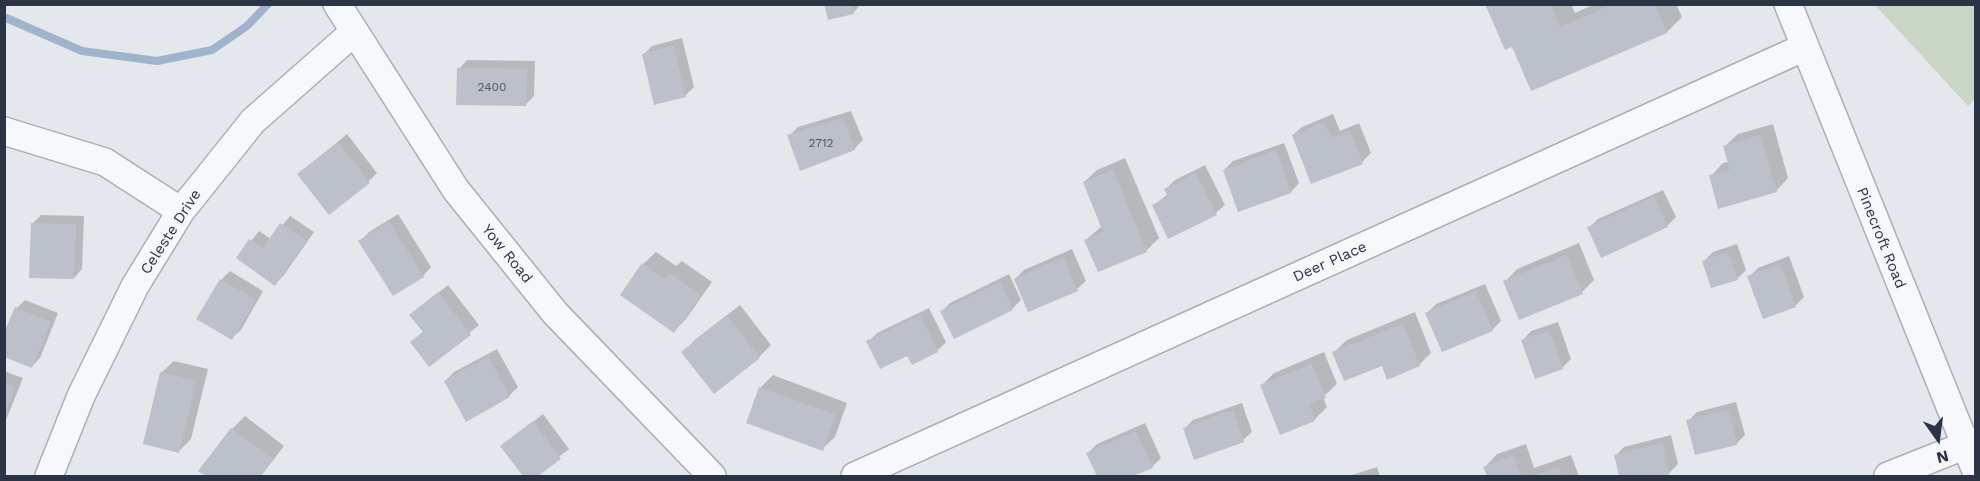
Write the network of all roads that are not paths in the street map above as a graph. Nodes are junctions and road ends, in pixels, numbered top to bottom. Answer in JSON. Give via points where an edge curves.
{"nodes":[{"id":1,"x":337,"y":4,"type":"edge"},
{"id":2,"x":1788,"y":4,"type":"edge"},
{"id":3,"x":354,"y":32,"type":"junction"},
{"id":4,"x":1805,"y":47,"type":"junction"},
{"id":5,"x":4,"y":131,"type":"edge"},
{"id":6,"x":181,"y":211,"type":"junction"},
{"id":7,"x":1971,"y":443,"type":"edge"},
{"id":8,"x":1976,"y":471,"type":"edge"},
{"id":9,"x":59,"y":473,"type":"edge"},
{"id":10,"x":712,"y":477,"type":"edge"},
{"id":11,"x":855,"y":477,"type":"edge"},
{"id":12,"x":1888,"y":477,"type":"edge"}],
"edges":[{"from":1,"to":3,"type":"street","name":"Yow Road"},
{"from":2,"to":4,"type":"street","name":"Pinecroft Road"},
{"from":3,"to":6,"type":"street","name":"Celeste Drive","via":[[253,121]]},
{"from":3,"to":10,"type":"street","name":"Yow Road","via":[[456,190],[555,313]]},
{"from":4,"to":7,"type":"street","name":"Pinecroft Road"},
{"from":4,"to":11,"type":"street","name":"Deer Place"},
{"from":5,"to":6,"type":"street","via":[[105,162]]},
{"from":6,"to":9,"type":"street","name":"Celeste Drive","via":[[135,286],[81,396]]},
{"from":7,"to":8,"type":"street","name":"Pinecroft Road"},
{"from":7,"to":12,"type":"street"}]}
